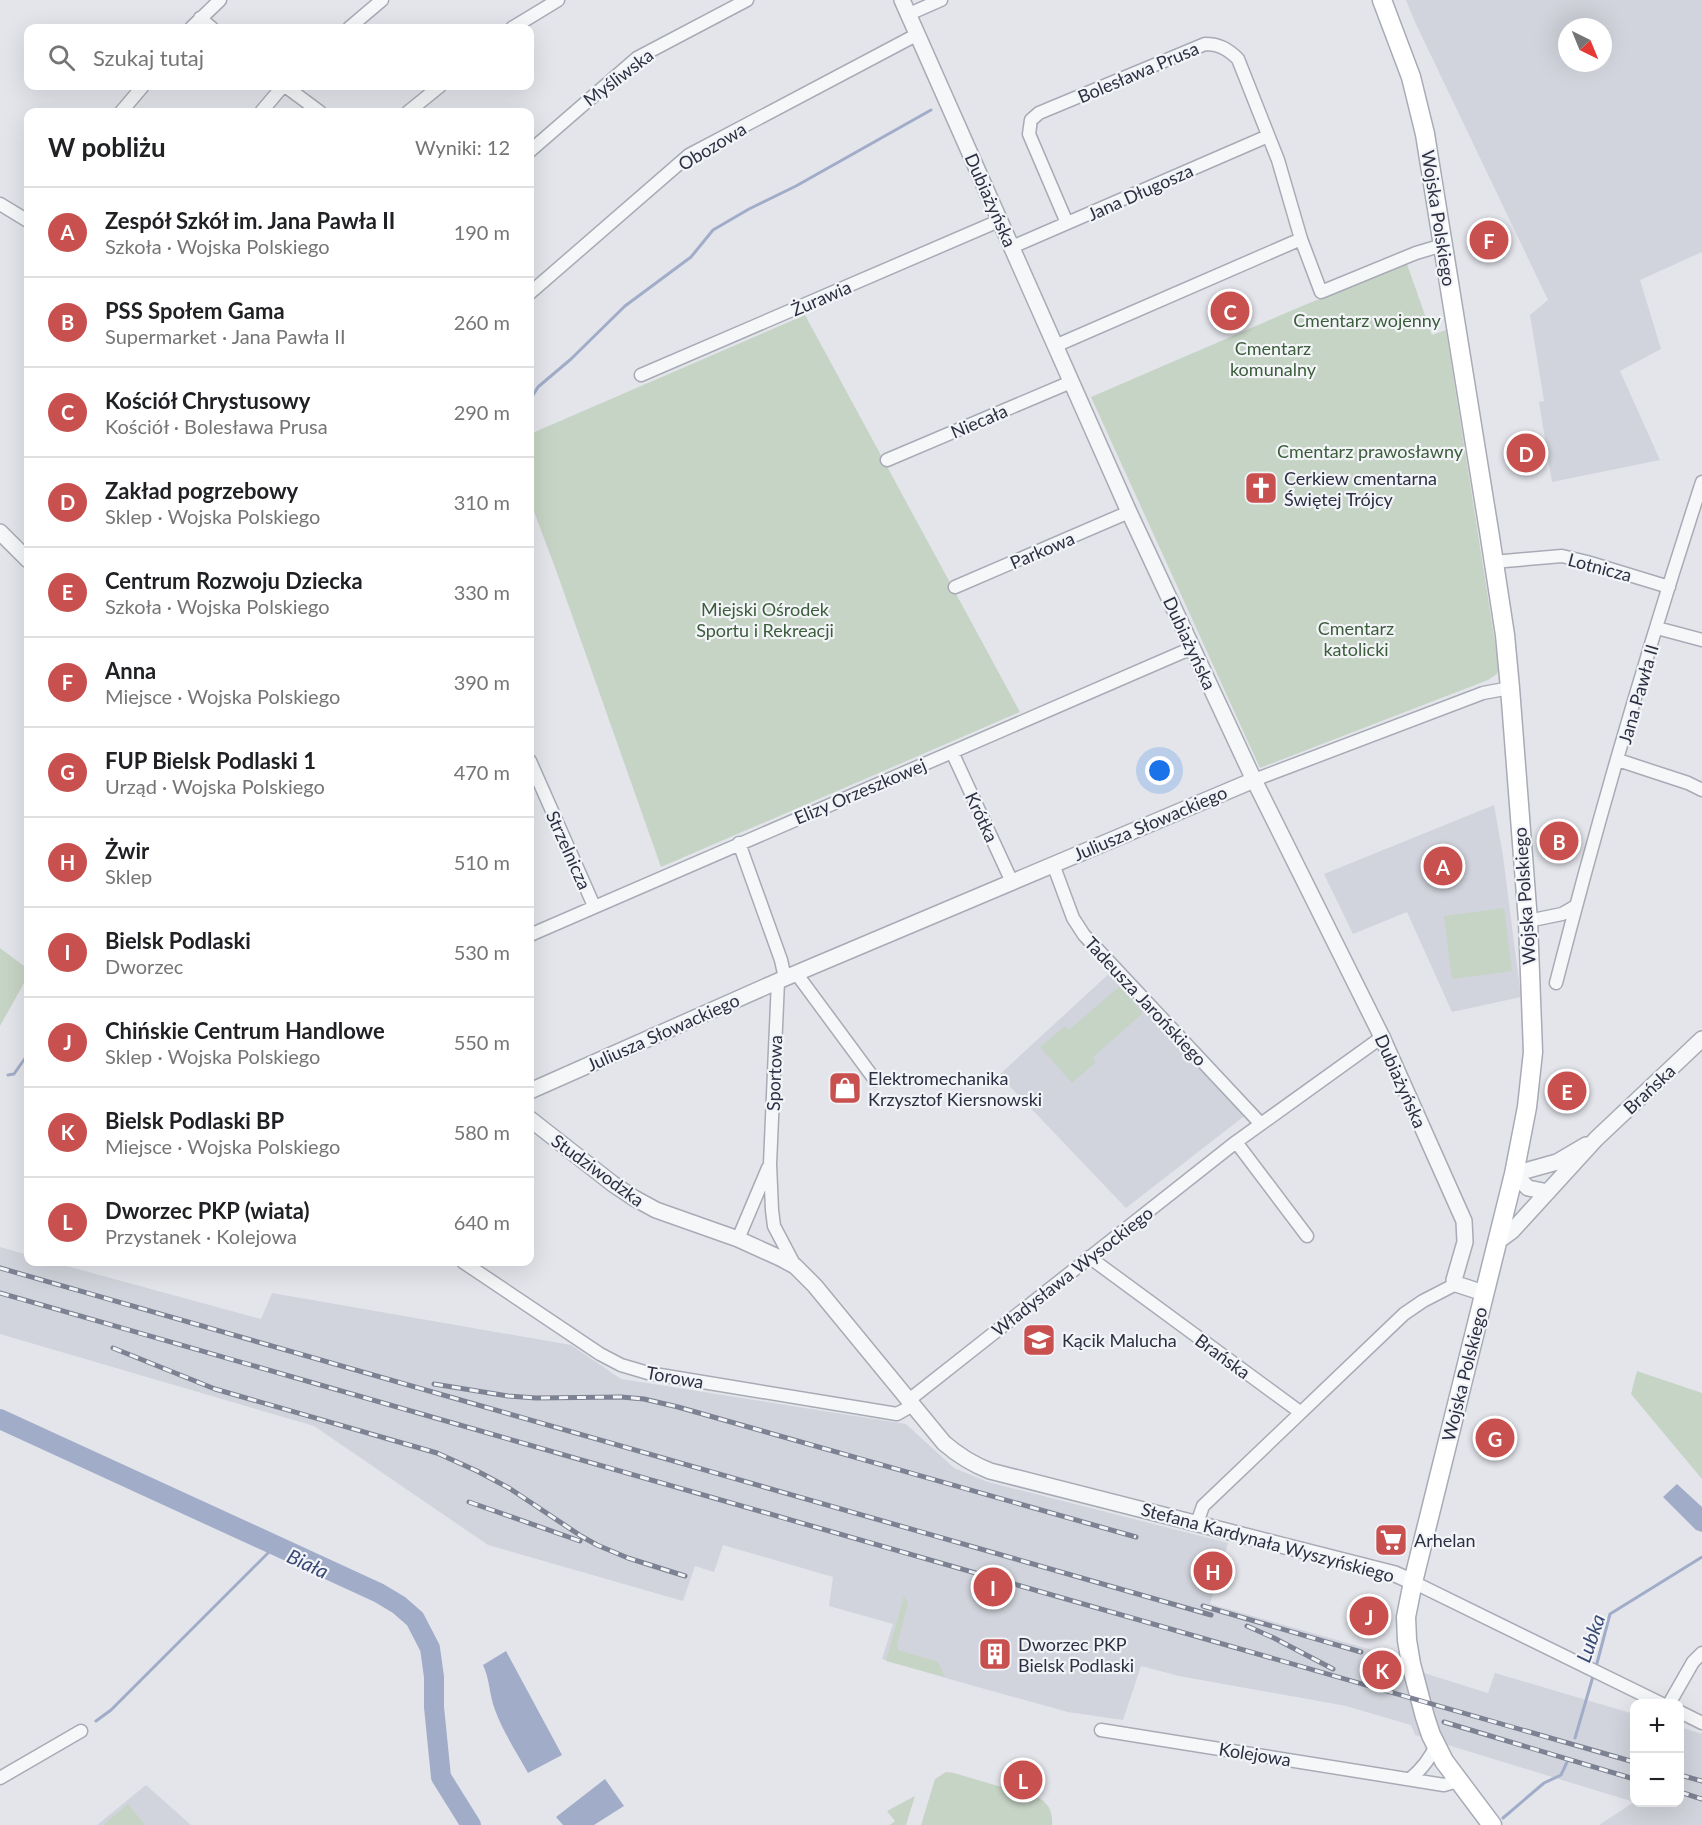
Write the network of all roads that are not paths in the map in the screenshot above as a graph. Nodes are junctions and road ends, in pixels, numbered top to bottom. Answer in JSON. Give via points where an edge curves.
{"nodes":[{"id":1,"x":220,"y":0,"type":"edge"},
{"id":2,"x":382,"y":0,"type":"edge"},
{"id":3,"x":558,"y":0,"type":"edge"},
{"id":4,"x":747,"y":0,"type":"edge"},
{"id":5,"x":941,"y":0,"type":"edge"},
{"id":6,"x":1382,"y":0,"type":"edge"},
{"id":7,"x":906,"y":7,"type":"edge"},
{"id":8,"x":200,"y":18,"type":"junction"},
{"id":9,"x":194,"y":24,"type":"edge"},
{"id":10,"x":207,"y":24,"type":"edge"},
{"id":11,"x":354,"y":24,"type":"edge"},
{"id":12,"x":519,"y":24,"type":"edge"},
{"id":13,"x":918,"y":34,"type":"junction"},
{"id":14,"x":140,"y":90,"type":"edge"},
{"id":15,"x":280,"y":90,"type":"edge"},
{"id":16,"x":290,"y":90,"type":"edge"},
{"id":17,"x":435,"y":90,"type":"edge"},
{"id":18,"x":124,"y":108,"type":"edge"},
{"id":19,"x":265,"y":108,"type":"edge"},
{"id":20,"x":314,"y":108,"type":"edge"},
{"id":21,"x":413,"y":108,"type":"edge"},
{"id":22,"x":1268,"y":136,"type":"junction"},
{"id":23,"x":534,"y":147,"type":"edge"},
{"id":24,"x":0,"y":204,"type":"edge"},
{"id":25,"x":24,"y":219,"type":"edge"},
{"id":26,"x":1000,"y":220,"type":"junction"},
{"id":27,"x":1067,"y":223,"type":"junction"},
{"id":28,"x":1301,"y":239,"type":"junction"},
{"id":29,"x":1443,"y":245,"type":"junction"},
{"id":30,"x":1012,"y":247,"type":"junction"},
{"id":31,"x":534,"y":290,"type":"edge"},
{"id":32,"x":1055,"y":346,"type":"junction"},
{"id":33,"x":641,"y":375,"type":"dead end"},
{"id":34,"x":1071,"y":382,"type":"junction"},
{"id":35,"x":887,"y":460,"type":"dead end"},
{"id":36,"x":1702,"y":482,"type":"edge"},
{"id":37,"x":1129,"y":512,"type":"junction"},
{"id":38,"x":0,"y":532,"type":"edge"},
{"id":39,"x":24,"y":556,"type":"edge"},
{"id":40,"x":1493,"y":562,"type":"junction"},
{"id":41,"x":955,"y":587,"type":"dead end"},
{"id":42,"x":1669,"y":587,"type":"junction"},
{"id":43,"x":1657,"y":628,"type":"junction"},
{"id":44,"x":1702,"y":640,"type":"edge"},
{"id":45,"x":1192,"y":648,"type":"junction"},
{"id":46,"x":1510,"y":688,"type":"junction"},
{"id":47,"x":952,"y":752,"type":"junction"},
{"id":48,"x":1618,"y":760,"type":"junction"},
{"id":49,"x":534,"y":770,"type":"edge"},
{"id":50,"x":1254,"y":780,"type":"junction"},
{"id":51,"x":1702,"y":790,"type":"edge"},
{"id":52,"x":739,"y":843,"type":"junction"},
{"id":53,"x":1053,"y":864,"type":"junction"},
{"id":54,"x":1012,"y":882,"type":"junction"},
{"id":55,"x":594,"y":906,"type":"junction"},
{"id":56,"x":1576,"y":906,"type":"junction"},
{"id":57,"x":1528,"y":921,"type":"junction"},
{"id":58,"x":534,"y":933,"type":"edge"},
{"id":59,"x":786,"y":978,"type":"junction"},
{"id":60,"x":1556,"y":983,"type":"dead end"},
{"id":61,"x":1382,"y":1037,"type":"junction"},
{"id":62,"x":1702,"y":1039,"type":"edge"},
{"id":63,"x":875,"y":1080,"type":"dead end"},
{"id":64,"x":534,"y":1089,"type":"edge"},
{"id":65,"x":534,"y":1122,"type":"edge"},
{"id":66,"x":1261,"y":1124,"type":"junction"},
{"id":67,"x":1596,"y":1139,"type":"junction"},
{"id":68,"x":1236,"y":1142,"type":"junction"},
{"id":69,"x":1520,"y":1148,"type":"junction"},
{"id":70,"x":770,"y":1164,"type":"junction"},
{"id":71,"x":1539,"y":1165,"type":"junction"},
{"id":72,"x":1514,"y":1173,"type":"junction"},
{"id":73,"x":1548,"y":1192,"type":"junction"},
{"id":74,"x":1307,"y":1236,"type":"dead end"},
{"id":75,"x":738,"y":1239,"type":"junction"},
{"id":76,"x":1497,"y":1242,"type":"junction"},
{"id":77,"x":1089,"y":1257,"type":"junction"},
{"id":78,"x":469,"y":1266,"type":"edge"},
{"id":79,"x":795,"y":1266,"type":"junction"},
{"id":80,"x":1456,"y":1284,"type":"junction"},
{"id":81,"x":1484,"y":1293,"type":"junction"},
{"id":82,"x":911,"y":1402,"type":"junction"},
{"id":83,"x":1300,"y":1412,"type":"junction"},
{"id":84,"x":1197,"y":1523,"type":"junction"},
{"id":85,"x":1413,"y":1582,"type":"junction"},
{"id":86,"x":1702,"y":1653,"type":"edge"},
{"id":87,"x":1652,"y":1699,"type":"edge"},
{"id":88,"x":1672,"y":1699,"type":"edge"},
{"id":89,"x":1684,"y":1714,"type":"edge"},
{"id":90,"x":1702,"y":1723,"type":"edge"},
{"id":91,"x":1101,"y":1730,"type":"dead end"},
{"id":92,"x":81,"y":1731,"type":"dead end"},
{"id":93,"x":1436,"y":1745,"type":"junction"},
{"id":94,"x":0,"y":1778,"type":"edge"},
{"id":95,"x":1410,"y":1779,"type":"junction"},
{"id":96,"x":1458,"y":1781,"type":"junction"},
{"id":97,"x":1492,"y":1825,"type":"edge"}],
"edges":[{"from":1,"to":8,"type":"street"},
{"from":2,"to":11,"type":"street"},
{"from":3,"to":12,"type":"street"},
{"from":4,"to":23,"type":"street","name":"Myśliwska","via":[[637,58]]},
{"from":5,"to":7,"type":"street"},
{"from":6,"to":29,"type":"main road","name":"Wojska Polskiego","via":[[1418,102]]},
{"from":7,"to":13,"type":"street","name":"Dubiażyńska"},
{"from":8,"to":9,"type":"street"},
{"from":8,"to":10,"type":"street"},
{"from":13,"to":26,"type":"street","name":"Dubiażyńska"},
{"from":13,"to":31,"type":"street","name":"Obozowa","via":[[689,155]]},
{"from":14,"to":18,"type":"street"},
{"from":15,"to":19,"type":"street"},
{"from":16,"to":20,"type":"street"},
{"from":17,"to":21,"type":"street"},
{"from":22,"to":27,"type":"street","name":"Jana Długosza"},
{"from":22,"to":27,"type":"street","name":"Bolesława Prusa","via":[[1238,60],[1226,48],[1214,44],[1205,44],[1039,113],[1032,120],[1029,134]]},
{"from":22,"to":28,"type":"street","name":"Bolesława Prusa"},
{"from":24,"to":25,"type":"street"},
{"from":26,"to":30,"type":"street","name":"Dubiażyńska"},
{"from":26,"to":33,"type":"street","name":"Żurawia"},
{"from":27,"to":30,"type":"street","name":"Jana Długosza"},
{"from":28,"to":29,"type":"street","name":"Bolesława Prusa","via":[[1321,292]]},
{"from":28,"to":32,"type":"street"},
{"from":29,"to":40,"type":"main road","name":"Wojska Polskiego"},
{"from":30,"to":32,"type":"street","name":"Dubiażyńska"},
{"from":32,"to":34,"type":"street","name":"Dubiażyńska"},
{"from":34,"to":35,"type":"street","name":"Niecała"},
{"from":34,"to":37,"type":"street","name":"Dubiażyńska"},
{"from":36,"to":42,"type":"street","name":"Jana Pawła II"},
{"from":37,"to":41,"type":"street","name":"Parkowa"},
{"from":37,"to":45,"type":"street","name":"Dubiażyńska"},
{"from":38,"to":39,"type":"street"},
{"from":40,"to":42,"type":"street","name":"Lotnicza","via":[[1562,556]]},
{"from":40,"to":46,"type":"main road","name":"Wojska Polskiego"},
{"from":42,"to":43,"type":"street","name":"Jana Pawła II"},
{"from":43,"to":44,"type":"street"},
{"from":43,"to":48,"type":"street","name":"Jana Pawła II"},
{"from":45,"to":47,"type":"street","name":"Elizy Orzeszkowej"},
{"from":45,"to":50,"type":"street","name":"Dubiażyńska"},
{"from":46,"to":50,"type":"street","name":"Juliusza Słowackiego","via":[[1483,693]]},
{"from":46,"to":57,"type":"main road","name":"Wojska Polskiego"},
{"from":47,"to":52,"type":"street","name":"Elizy Orzeszkowej"},
{"from":47,"to":54,"type":"street","name":"Krótka"},
{"from":48,"to":51,"type":"street"},
{"from":48,"to":56,"type":"street","name":"Jana Pawła II"},
{"from":49,"to":55,"type":"street","name":"Strzelnicza"},
{"from":50,"to":53,"type":"street","name":"Juliusza Słowackiego"},
{"from":50,"to":61,"type":"street","name":"Dubiażyńska"},
{"from":52,"to":55,"type":"street","name":"Elizy Orzeszkowej"},
{"from":52,"to":59,"type":"street","name":"Sportowa"},
{"from":53,"to":54,"type":"street","name":"Juliusza Słowackiego"},
{"from":53,"to":66,"type":"street","name":"Tadeusza Jarońskiego","via":[[1073,918],[1084,935]]},
{"from":54,"to":59,"type":"street","name":"Juliusza Słowackiego"},
{"from":55,"to":58,"type":"street","name":"Elizy Orzeszkowej"},
{"from":56,"to":57,"type":"street","via":[[1562,914]]},
{"from":56,"to":60,"type":"street","name":"Jana Pawła II"},
{"from":57,"to":69,"type":"main road","name":"Wojska Polskiego","via":[[1533,1052]]},
{"from":59,"to":63,"type":"street"},
{"from":59,"to":64,"type":"street","name":"Juliusza Słowackiego"},
{"from":59,"to":70,"type":"street","name":"Sportowa"},
{"from":61,"to":66,"type":"street","name":"Władysława Wysockiego"},
{"from":61,"to":80,"type":"street","name":"Dubiażyńska","via":[[1464,1221],[1466,1242]]},
{"from":62,"to":67,"type":"street","name":"Brańska"},
{"from":65,"to":75,"type":"street","name":"Studziwodzka","via":[[634,1198],[656,1210]]},
{"from":66,"to":68,"type":"street","name":"Władysława Wysockiego"},
{"from":67,"to":71,"type":"street","name":"Brańska","via":[[1557,1162]]},
{"from":67,"to":73,"type":"street","name":"Brańska"},
{"from":68,"to":74,"type":"street"},
{"from":68,"to":77,"type":"street","name":"Władysława Wysockiego"},
{"from":69,"to":71,"type":"street"},
{"from":69,"to":72,"type":"main road","name":"Wojska Polskiego"},
{"from":70,"to":75,"type":"street","name":"Sportowa"},
{"from":70,"to":79,"type":"street","name":"Sportowa","via":[[774,1226]]},
{"from":71,"to":72,"type":"street","name":"Brańska"},
{"from":72,"to":73,"type":"street","via":[[1530,1190]]},
{"from":72,"to":76,"type":"main road","name":"Wojska Polskiego"},
{"from":73,"to":76,"type":"street","name":"Brańska"},
{"from":75,"to":79,"type":"street","name":"Sportowa"},
{"from":76,"to":81,"type":"main road","name":"Wojska Polskiego"},
{"from":77,"to":82,"type":"street","name":"Władysława Wysockiego"},
{"from":77,"to":83,"type":"street","name":"Brańska"},
{"from":78,"to":82,"type":"street","name":"Torowa","via":[[621,1365],[648,1373],[897,1414]]},
{"from":79,"to":82,"type":"street","name":"Sportowa"},
{"from":80,"to":81,"type":"street"},
{"from":80,"to":83,"type":"street","via":[[1404,1314]]},
{"from":81,"to":85,"type":"main road","name":"Wojska Polskiego"},
{"from":82,"to":84,"type":"street","name":"Stefana Kardynała Wyszyńskiego","via":[[944,1443],[972,1464]]},
{"from":83,"to":84,"type":"street","via":[[1203,1506]]},
{"from":84,"to":85,"type":"street","name":"Stefana Kardynała Wyszyńskiego"},
{"from":85,"to":87,"type":"street","name":"Stefana Kardynała Wyszyńskiego"},
{"from":85,"to":93,"type":"main road","name":"Wojska Polskiego","via":[[1406,1617],[1407,1646],[1415,1684]]},
{"from":86,"to":88,"type":"street"},
{"from":89,"to":90,"type":"street"},
{"from":91,"to":95,"type":"street","name":"Kolejowa"},
{"from":92,"to":94,"type":"street"},
{"from":93,"to":95,"type":"street","via":[[1431,1757]]},
{"from":93,"to":96,"type":"main road","name":"Wojska Polskiego"},
{"from":95,"to":96,"type":"street","name":"Kolejowa","via":[[1444,1785]]},
{"from":96,"to":97,"type":"main road","name":"Wojska Polskiego"}]}
